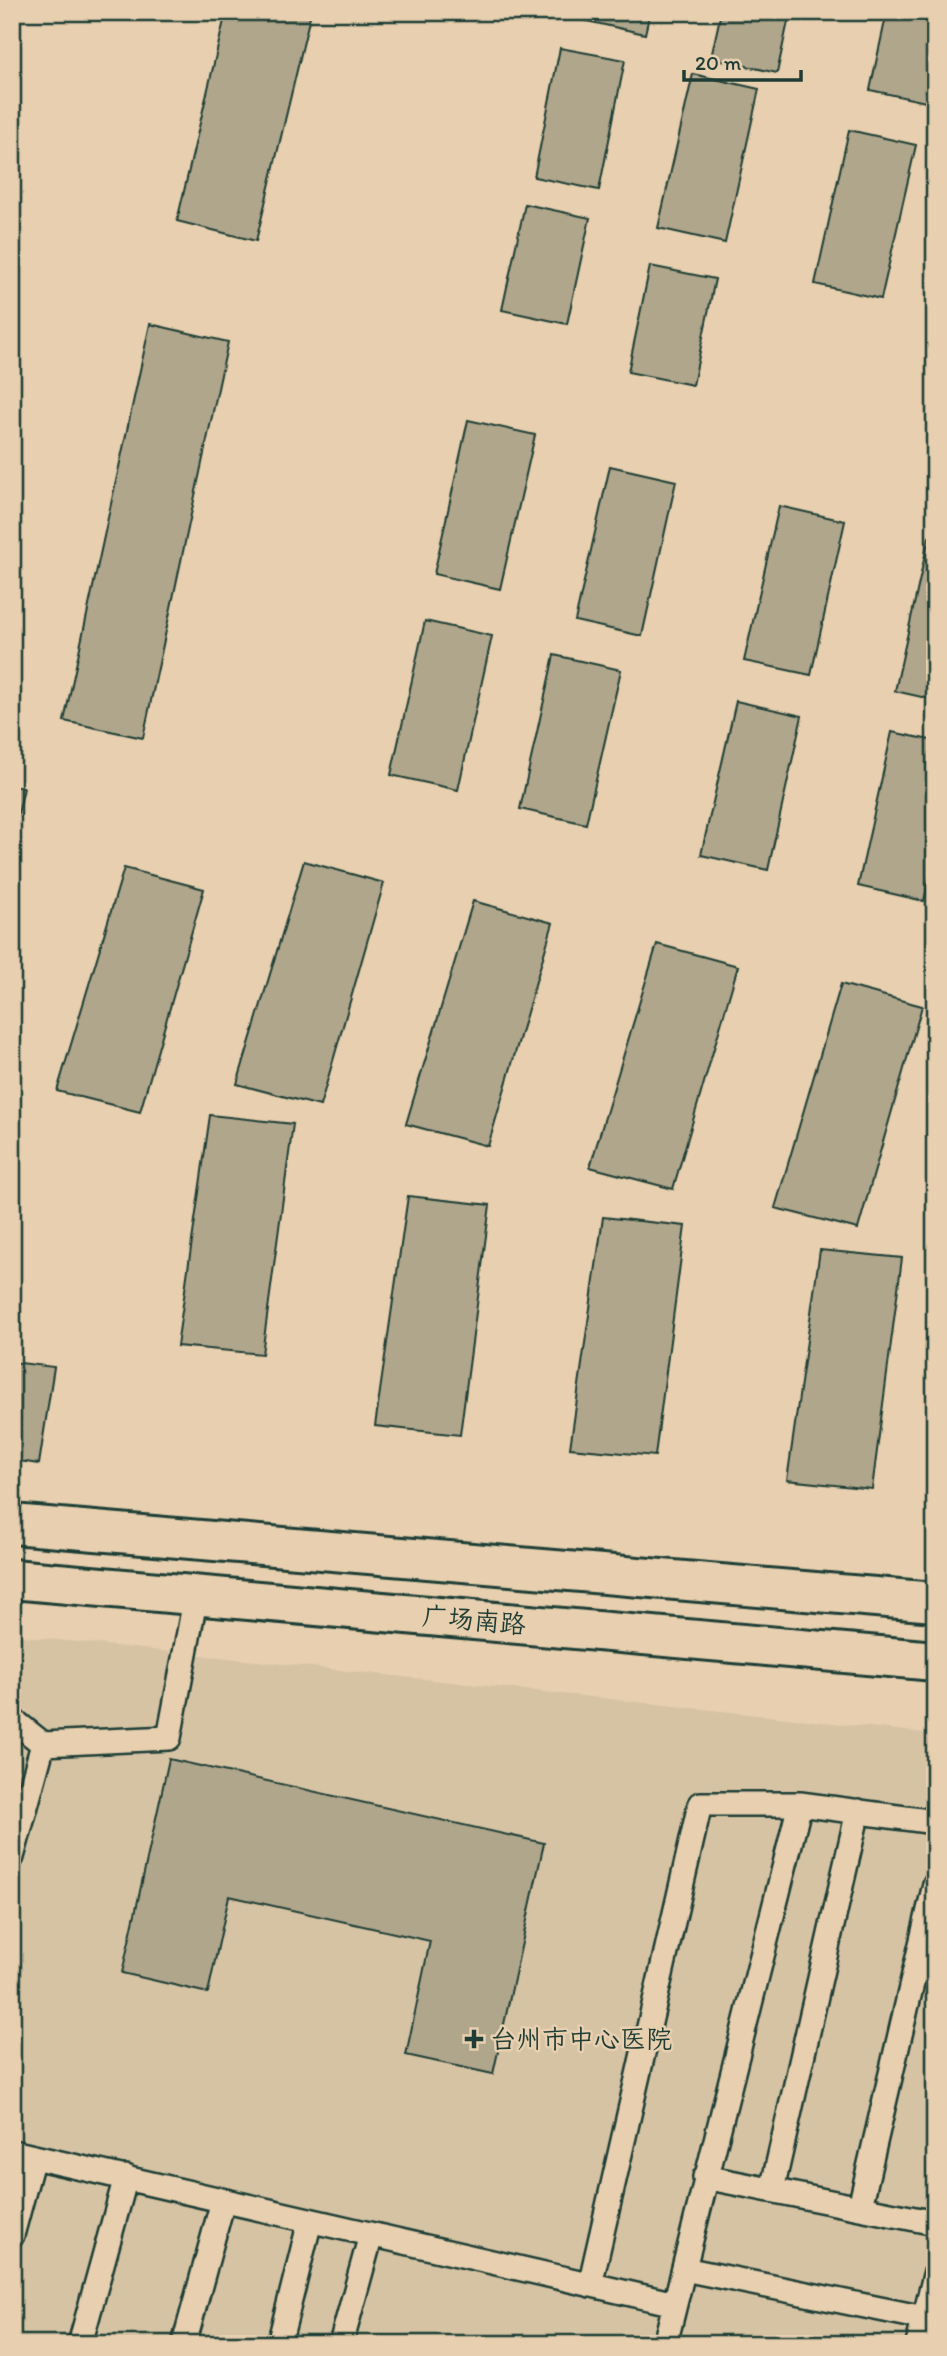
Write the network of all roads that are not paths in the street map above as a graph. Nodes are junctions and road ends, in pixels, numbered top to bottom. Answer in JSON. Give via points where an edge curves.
{"nodes":[{"id":1,"x":12,"y":1524,"type":"edge"},
{"id":2,"x":12,"y":1579,"type":"edge"},
{"id":3,"x":195,"y":1595,"type":"junction"},
{"id":4,"x":935,"y":1602,"type":"edge"},
{"id":5,"x":935,"y":1661,"type":"edge"},
{"id":6,"x":12,"y":1723,"type":"edge"},
{"id":7,"x":43,"y":1744,"type":"junction"},
{"id":8,"x":800,"y":1804,"type":"junction"},
{"id":9,"x":858,"y":1811,"type":"junction"},
{"id":10,"x":935,"y":1822,"type":"edge"},
{"id":11,"x":12,"y":1857,"type":"edge"},
{"id":12,"x":935,"y":1884,"type":"edge"},
{"id":13,"x":23,"y":2154,"type":"edge"},
{"id":14,"x":126,"y":2177,"type":"junction"},
{"id":15,"x":705,"y":2177,"type":"junction"},
{"id":16,"x":772,"y":2190,"type":"junction"},
{"id":17,"x":223,"y":2202,"type":"junction"},
{"id":18,"x":860,"y":2207,"type":"junction"},
{"id":19,"x":310,"y":2221,"type":"junction"},
{"id":20,"x":935,"y":2223,"type":"edge"},
{"id":21,"x":12,"y":2235,"type":"edge"},
{"id":22,"x":371,"y":2235,"type":"junction"},
{"id":23,"x":684,"y":2269,"type":"junction"},
{"id":24,"x":935,"y":2275,"type":"edge"},
{"id":25,"x":590,"y":2285,"type":"junction"},
{"id":26,"x":675,"y":2304,"type":"junction"},
{"id":27,"x":924,"y":2318,"type":"junction"},
{"id":28,"x":80,"y":2344,"type":"edge"},
{"id":29,"x":184,"y":2344,"type":"edge"},
{"id":30,"x":279,"y":2344,"type":"edge"},
{"id":31,"x":341,"y":2344,"type":"edge"},
{"id":32,"x":665,"y":2344,"type":"edge"},
{"id":33,"x":918,"y":2344,"type":"edge"}],
"edges":[{"from":1,"to":4,"type":"main road"},
{"from":2,"to":3,"type":"main road","name":"广场南路"},
{"from":3,"to":5,"type":"main road","name":"广场南路"},
{"from":3,"to":7,"type":"lane","via":[[169,1738]]},
{"from":6,"to":7,"type":"lane"},
{"from":7,"to":11,"type":"lane"},
{"from":8,"to":9,"type":"lane"},
{"from":8,"to":15,"type":"lane"},
{"from":8,"to":25,"type":"lane","via":[[700,1804]]},
{"from":9,"to":10,"type":"lane"},
{"from":9,"to":16,"type":"lane"},
{"from":12,"to":18,"type":"lane"},
{"from":13,"to":14,"type":"lane"},
{"from":13,"to":21,"type":"lane"},
{"from":14,"to":17,"type":"lane"},
{"from":14,"to":28,"type":"lane"},
{"from":15,"to":16,"type":"lane"},
{"from":15,"to":23,"type":"lane"},
{"from":16,"to":18,"type":"lane"},
{"from":17,"to":19,"type":"lane"},
{"from":17,"to":29,"type":"lane"},
{"from":18,"to":20,"type":"lane"},
{"from":19,"to":22,"type":"lane"},
{"from":19,"to":30,"type":"lane"},
{"from":22,"to":25,"type":"lane"},
{"from":22,"to":31,"type":"lane"},
{"from":23,"to":26,"type":"lane"},
{"from":23,"to":27,"type":"lane"},
{"from":24,"to":27,"type":"lane"},
{"from":25,"to":26,"type":"lane"},
{"from":26,"to":32,"type":"lane"},
{"from":27,"to":33,"type":"lane"}]}
